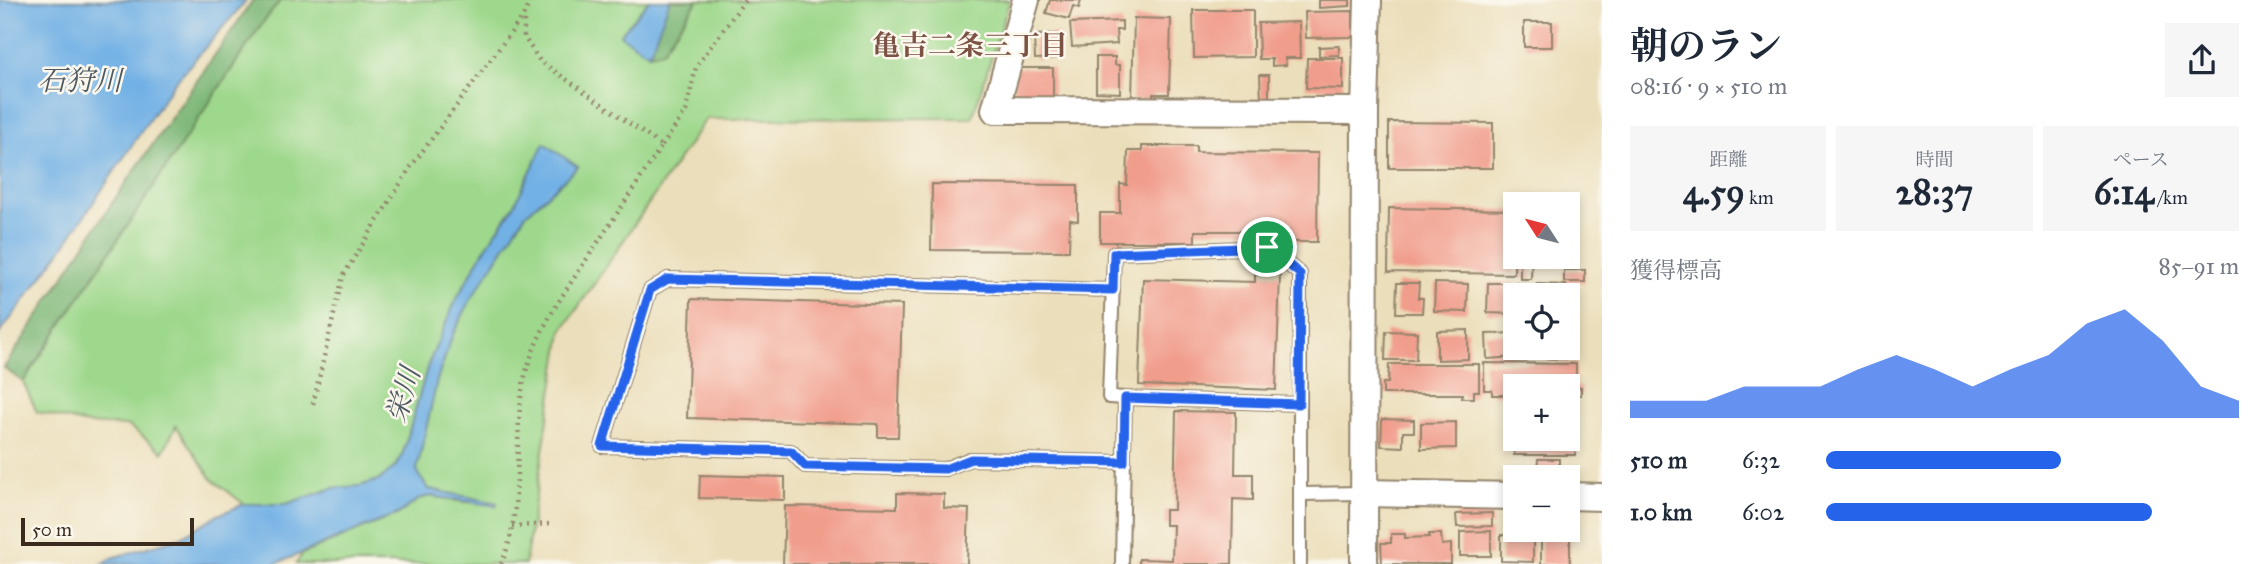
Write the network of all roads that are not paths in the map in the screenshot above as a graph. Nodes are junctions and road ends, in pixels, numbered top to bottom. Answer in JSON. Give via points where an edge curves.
{"nodes":[{"id":1,"x":1026,"y":0,"type":"edge"},
{"id":2,"x":1368,"y":0,"type":"edge"},
{"id":3,"x":1366,"y":111,"type":"junction"},
{"id":4,"x":1113,"y":290,"type":"junction"},
{"id":5,"x":1125,"y":398,"type":"junction"},
{"id":6,"x":1299,"y":404,"type":"junction"},
{"id":7,"x":1124,"y":462,"type":"junction"},
{"id":8,"x":1300,"y":494,"type":"junction"},
{"id":9,"x":1364,"y":494,"type":"junction"},
{"id":10,"x":1503,"y":496,"type":"edge"},
{"id":11,"x":1580,"y":496,"type":"edge"},
{"id":12,"x":1602,"y":497,"type":"edge"},
{"id":13,"x":1122,"y":564,"type":"edge"},
{"id":14,"x":1300,"y":564,"type":"edge"},
{"id":15,"x":1364,"y":564,"type":"edge"}],
"edges":[{"from":1,"to":3,"type":"street","via":[[995,110]]},
{"from":2,"to":3,"type":"street"},
{"from":3,"to":9,"type":"street"},
{"from":4,"to":5,"type":"lane","via":[[1109,397]]},
{"from":4,"to":6,"type":"lane","via":[[1114,253],[1267,247],[1300,274]]},
{"from":4,"to":7,"type":"lane","via":[[668,279],[650,290],[602,446],[791,451],[805,466],[945,469],[971,459]]},
{"from":5,"to":6,"type":"lane"},
{"from":5,"to":7,"type":"lane"},
{"from":6,"to":8,"type":"lane"},
{"from":7,"to":13,"type":"lane"},
{"from":8,"to":9,"type":"lane"},
{"from":8,"to":14,"type":"lane"},
{"from":9,"to":10,"type":"street"},
{"from":9,"to":15,"type":"street"},
{"from":11,"to":12,"type":"street"}]}
